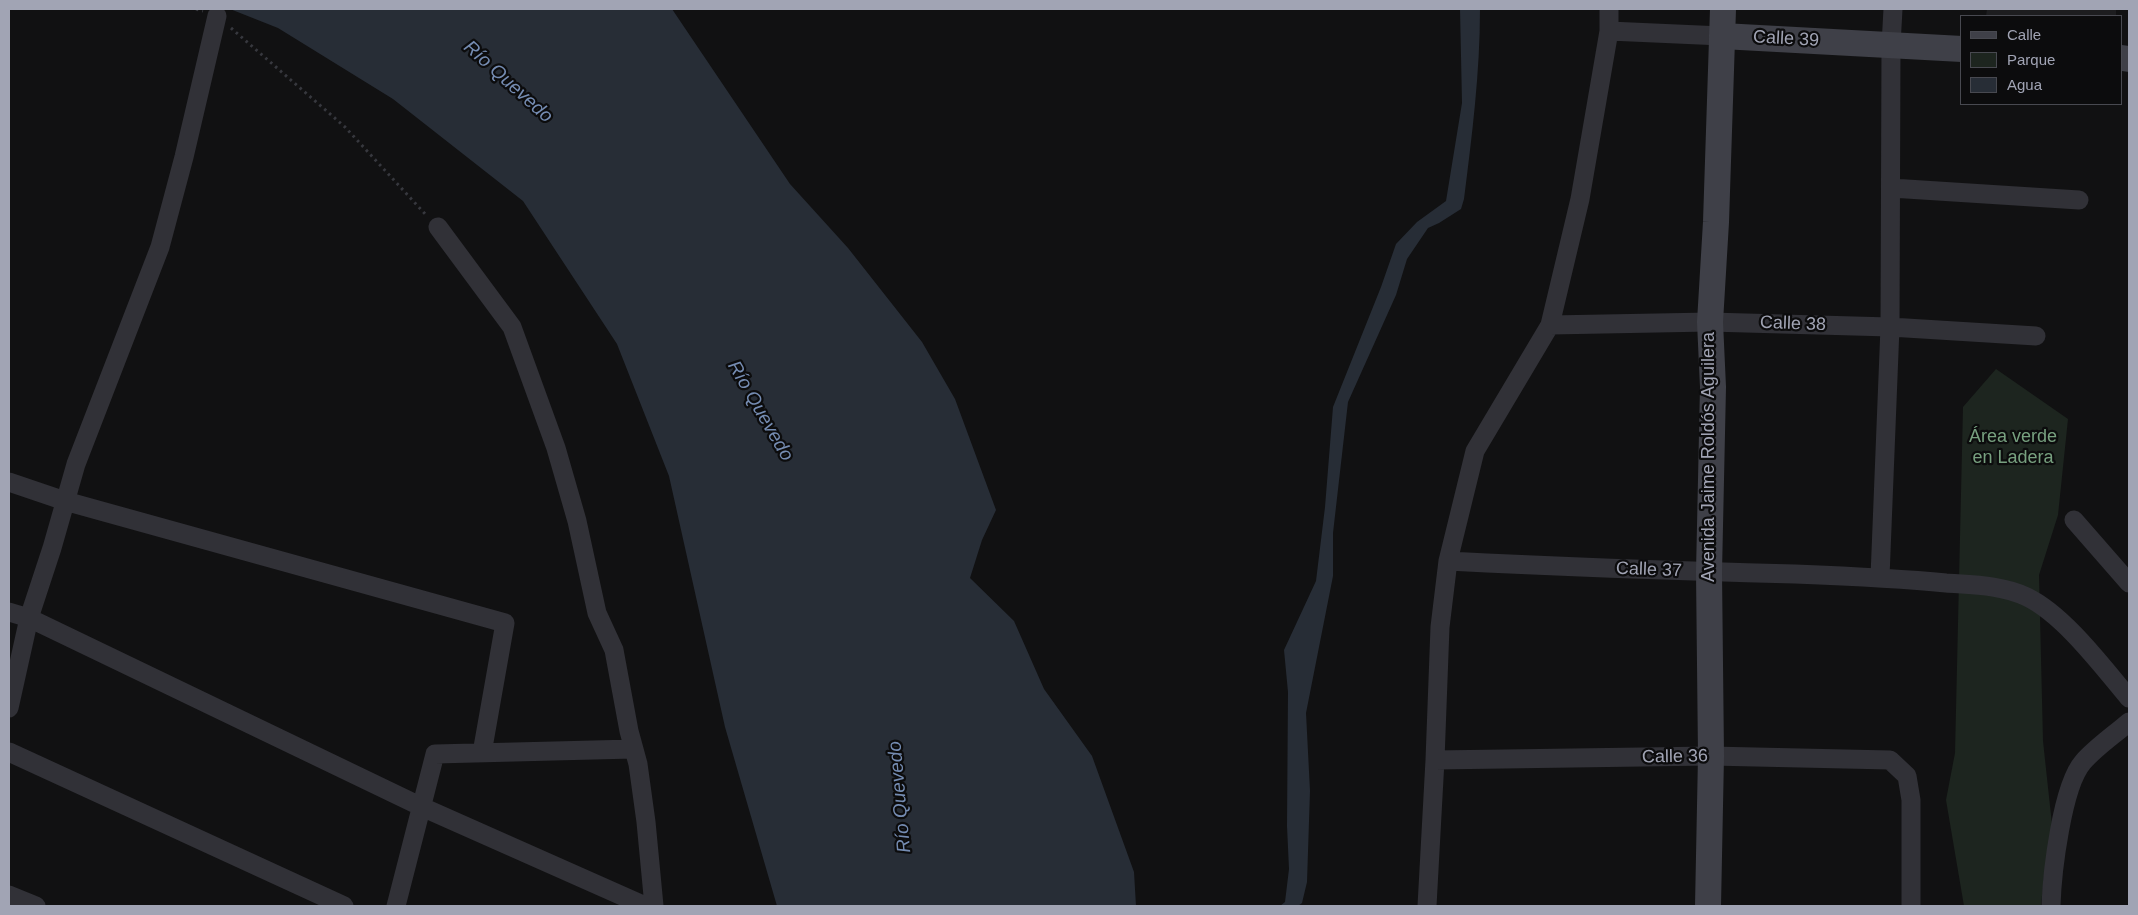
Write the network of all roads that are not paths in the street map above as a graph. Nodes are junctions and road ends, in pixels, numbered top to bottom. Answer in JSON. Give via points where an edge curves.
{"nodes":[{"id":1,"x":1609,"y":9,"type":"edge"},
{"id":2,"x":1723,"y":9,"type":"edge"},
{"id":3,"x":1894,"y":9,"type":"edge"},
{"id":4,"x":216,"y":16,"type":"road end"},
{"id":5,"x":1609,"y":31,"type":"junction"},
{"id":6,"x":1722,"y":36,"type":"junction"},
{"id":7,"x":1891,"y":45,"type":"junction"},
{"id":8,"x":1960,"y":49,"type":"edge"},
{"id":9,"x":1891,"y":188,"type":"junction"},
{"id":10,"x":2079,"y":200,"type":"dead end"},
{"id":11,"x":438,"y":227,"type":"road end"},
{"id":12,"x":1710,"y":322,"type":"junction"},
{"id":13,"x":1550,"y":325,"type":"junction"},
{"id":14,"x":1890,"y":328,"type":"junction"},
{"id":15,"x":2036,"y":336,"type":"dead end"},
{"id":16,"x":9,"y":482,"type":"edge"},
{"id":17,"x":65,"y":501,"type":"junction"},
{"id":18,"x":2074,"y":520,"type":"dead end"},
{"id":19,"x":1448,"y":560,"type":"junction"},
{"id":20,"x":1709,"y":572,"type":"junction"},
{"id":21,"x":1880,"y":577,"type":"junction"},
{"id":22,"x":2129,"y":582,"type":"edge"},
{"id":23,"x":9,"y":612,"type":"edge"},
{"id":24,"x":29,"y":618,"type":"junction"},
{"id":25,"x":2129,"y":698,"type":"edge"},
{"id":26,"x":9,"y":708,"type":"edge"},
{"id":27,"x":2129,"y":722,"type":"edge"},
{"id":28,"x":634,"y":749,"type":"junction"},
{"id":29,"x":9,"y":752,"type":"edge"},
{"id":30,"x":482,"y":753,"type":"junction"},
{"id":31,"x":1710,"y":756,"type":"junction"},
{"id":32,"x":1436,"y":760,"type":"junction"},
{"id":33,"x":422,"y":807,"type":"junction"},
{"id":34,"x":9,"y":895,"type":"edge"},
{"id":35,"x":36,"y":906,"type":"edge"},
{"id":36,"x":344,"y":906,"type":"edge"},
{"id":37,"x":396,"y":906,"type":"edge"},
{"id":38,"x":645,"y":906,"type":"edge"},
{"id":39,"x":654,"y":906,"type":"edge"},
{"id":40,"x":1427,"y":906,"type":"edge"},
{"id":41,"x":1708,"y":906,"type":"edge"},
{"id":42,"x":1911,"y":906,"type":"edge"},
{"id":43,"x":2051,"y":906,"type":"edge"}],
"edges":[{"from":1,"to":5,"type":"street"},
{"from":2,"to":6,"type":"main road","name":"Avenida Jaime Roldós Aguilera"},
{"from":3,"to":7,"type":"street"},
{"from":4,"to":17,"type":"street","via":[[160,246],[76,464]]},
{"from":5,"to":6,"type":"street","name":"Calle 39"},
{"from":5,"to":13,"type":"street","via":[[1580,199]]},
{"from":6,"to":7,"type":"main road","name":"Calle 39"},
{"from":6,"to":12,"type":"main road","name":"Avenida Jaime Roldós Aguilera"},
{"from":7,"to":8,"type":"main road","name":"Calle 39"},
{"from":7,"to":9,"type":"street"},
{"from":9,"to":10,"type":"street"},
{"from":9,"to":14,"type":"street"},
{"from":11,"to":28,"type":"street","via":[[512,327],[556,448],[577,521],[597,613],[614,650]]},
{"from":12,"to":13,"type":"street","name":"Calle 38"},
{"from":12,"to":14,"type":"street","name":"Calle 38"},
{"from":12,"to":20,"type":"main road","name":"Avenida Jaime Roldós Aguilera","via":[[1713,388]]},
{"from":13,"to":19,"type":"street","via":[[1475,451]]},
{"from":14,"to":15,"type":"street","name":"Calle 38"},
{"from":14,"to":21,"type":"street"},
{"from":16,"to":17,"type":"street"},
{"from":17,"to":24,"type":"street"},
{"from":17,"to":30,"type":"street","via":[[505,622]]},
{"from":18,"to":22,"type":"street"},
{"from":19,"to":20,"type":"street","name":"Calle 37"},
{"from":19,"to":32,"type":"street","via":[[1440,627]]},
{"from":20,"to":21,"type":"street","name":"Calle 37"},
{"from":20,"to":31,"type":"main road","name":"Avenida Jaime Roldós Aguilera"},
{"from":21,"to":25,"type":"street","name":"Calle 37","via":[[1988,586],[2026,597],[2069,630]]},
{"from":23,"to":24,"type":"street"},
{"from":24,"to":26,"type":"street"},
{"from":24,"to":33,"type":"street"},
{"from":27,"to":43,"type":"street","via":[[2082,762],[2069,786],[2055,853]]},
{"from":28,"to":30,"type":"street"},
{"from":28,"to":39,"type":"street","via":[[646,822]]},
{"from":29,"to":36,"type":"street"},
{"from":30,"to":33,"type":"street","via":[[435,754]]},
{"from":31,"to":32,"type":"street","name":"Calle 36"},
{"from":31,"to":41,"type":"main road","name":"Avenida Jaime Roldós Aguilera"},
{"from":31,"to":42,"type":"street","name":"Calle 36","via":[[1890,760],[1907,776],[1911,800]]},
{"from":32,"to":40,"type":"street"},
{"from":33,"to":37,"type":"street"},
{"from":33,"to":38,"type":"street"},
{"from":34,"to":35,"type":"street"}]}
